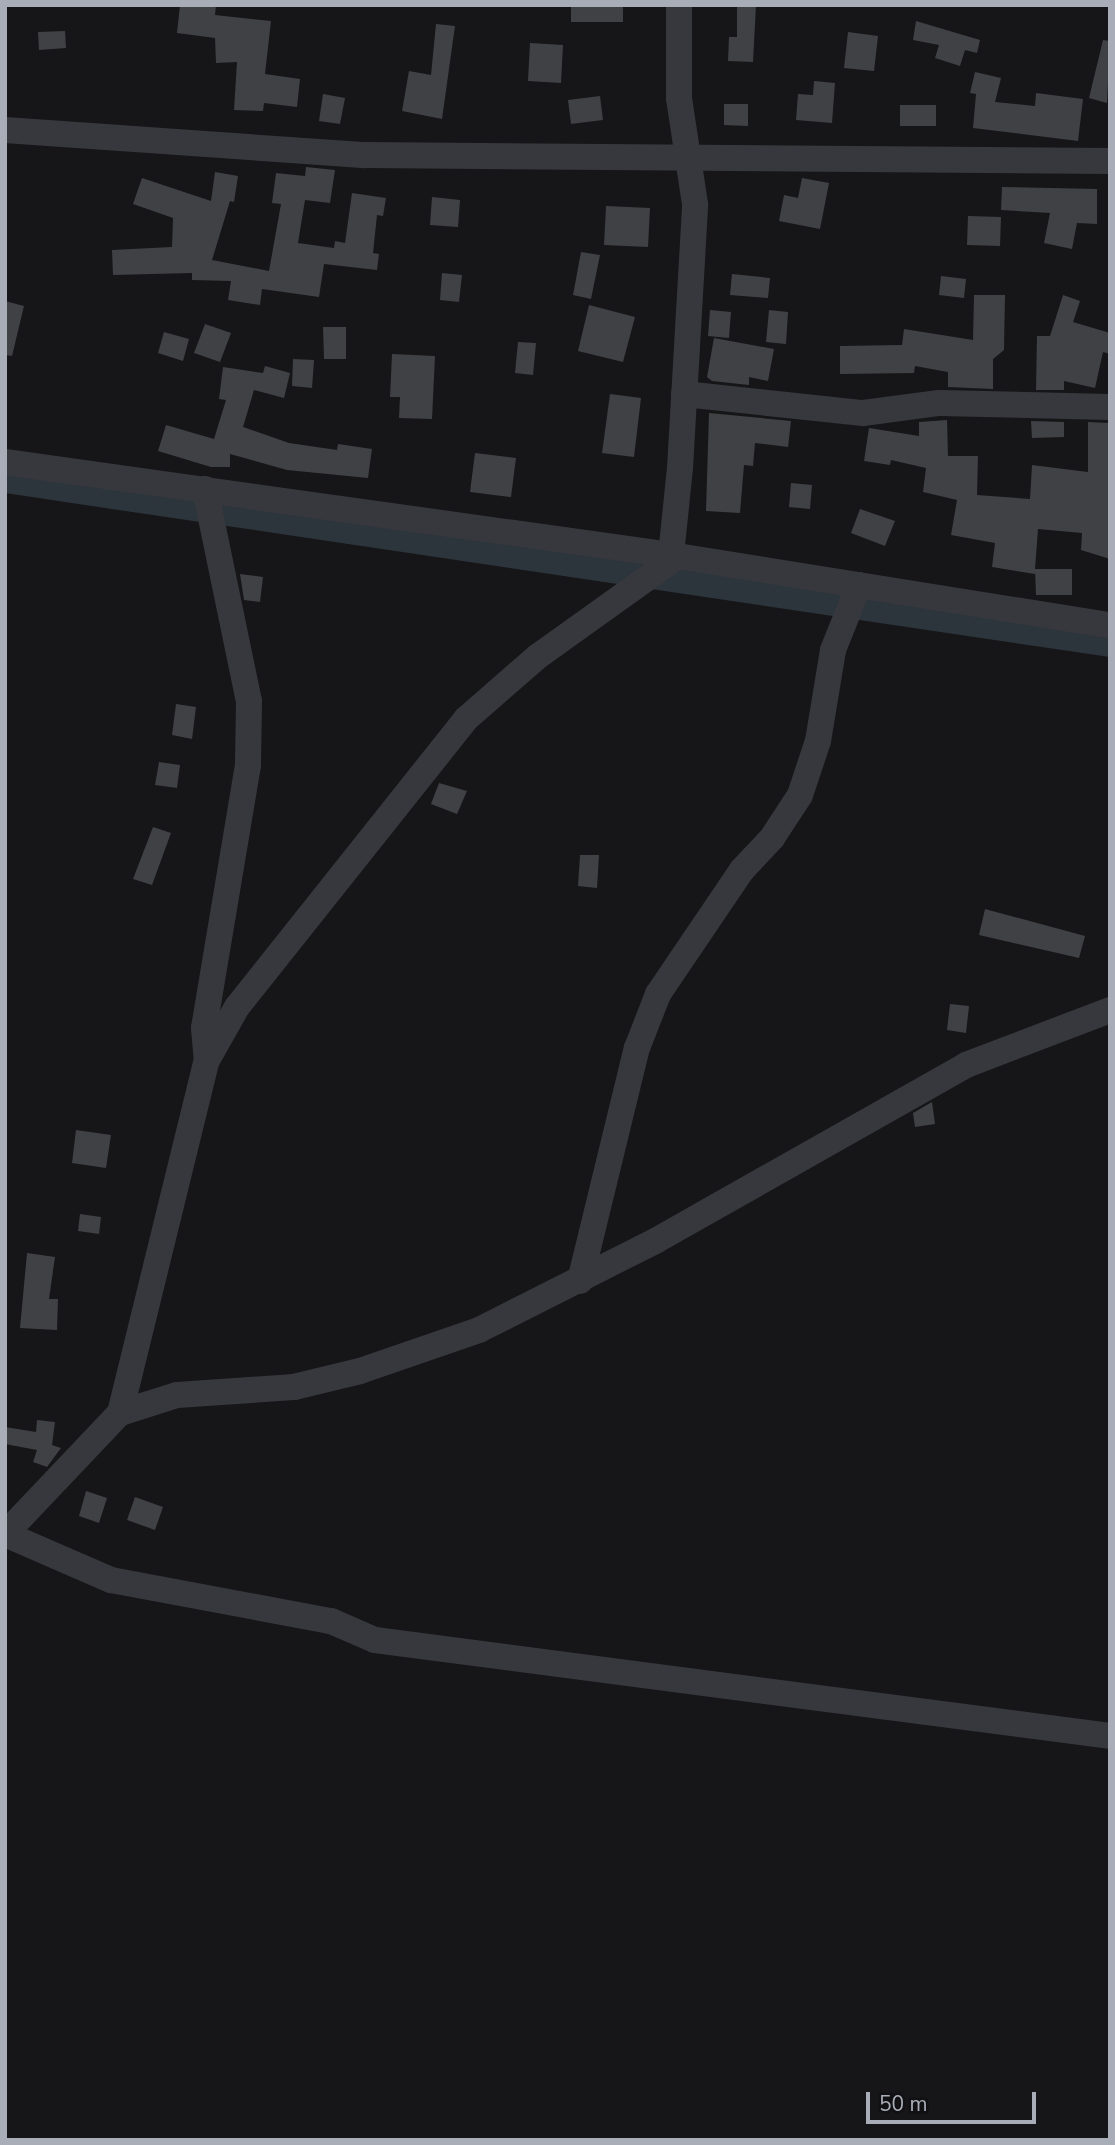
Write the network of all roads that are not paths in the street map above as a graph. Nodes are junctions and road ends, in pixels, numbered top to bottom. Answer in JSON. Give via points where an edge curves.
{"nodes":[{"id":1,"x":679,"y":5,"type":"edge"},
{"id":2,"x":5,"y":130,"type":"edge"},
{"id":3,"x":689,"y":157,"type":"junction"},
{"id":4,"x":1110,"y":162,"type":"edge"},
{"id":5,"x":684,"y":394,"type":"junction"},
{"id":6,"x":1110,"y":407,"type":"edge"},
{"id":7,"x":5,"y":462,"type":"edge"},
{"id":8,"x":205,"y":489,"type":"junction"},
{"id":9,"x":674,"y":555,"type":"junction"},
{"id":10,"x":859,"y":585,"type":"junction"},
{"id":11,"x":1110,"y":625,"type":"edge"},
{"id":12,"x":1110,"y":1010,"type":"edge"},
{"id":13,"x":207,"y":1060,"type":"junction"},
{"id":14,"x":580,"y":1281,"type":"junction"},
{"id":15,"x":120,"y":1413,"type":"junction"},
{"id":16,"x":5,"y":1534,"type":"edge"},
{"id":17,"x":1110,"y":1736,"type":"edge"}],
"edges":[{"from":1,"to":3,"type":"street","via":[[679,98]]},
{"from":2,"to":3,"type":"street","via":[[366,155]]},
{"from":3,"to":4,"type":"street"},
{"from":3,"to":5,"type":"street","via":[[695,204]]},
{"from":5,"to":6,"type":"street","via":[[863,414],[939,402]]},
{"from":5,"to":9,"type":"street"},
{"from":7,"to":8,"type":"street"},
{"from":8,"to":9,"type":"street"},
{"from":8,"to":13,"type":"street","via":[[249,701],[248,765],[204,1028]]},
{"from":9,"to":10,"type":"street"},
{"from":9,"to":13,"type":"street","via":[[537,657],[466,719],[277,951]]},
{"from":10,"to":11,"type":"street"},
{"from":10,"to":14,"type":"street","via":[[833,650],[818,741],[800,795],[772,838],[742,870],[658,994],[637,1048]]},
{"from":12,"to":14,"type":"street","via":[[966,1065]]},
{"from":13,"to":15,"type":"street"},
{"from":14,"to":15,"type":"street","via":[[479,1330],[360,1371],[294,1387],[177,1395]]},
{"from":15,"to":16,"type":"street"},
{"from":16,"to":17,"type":"street","via":[[111,1580],[331,1621],[375,1640]]}]}
